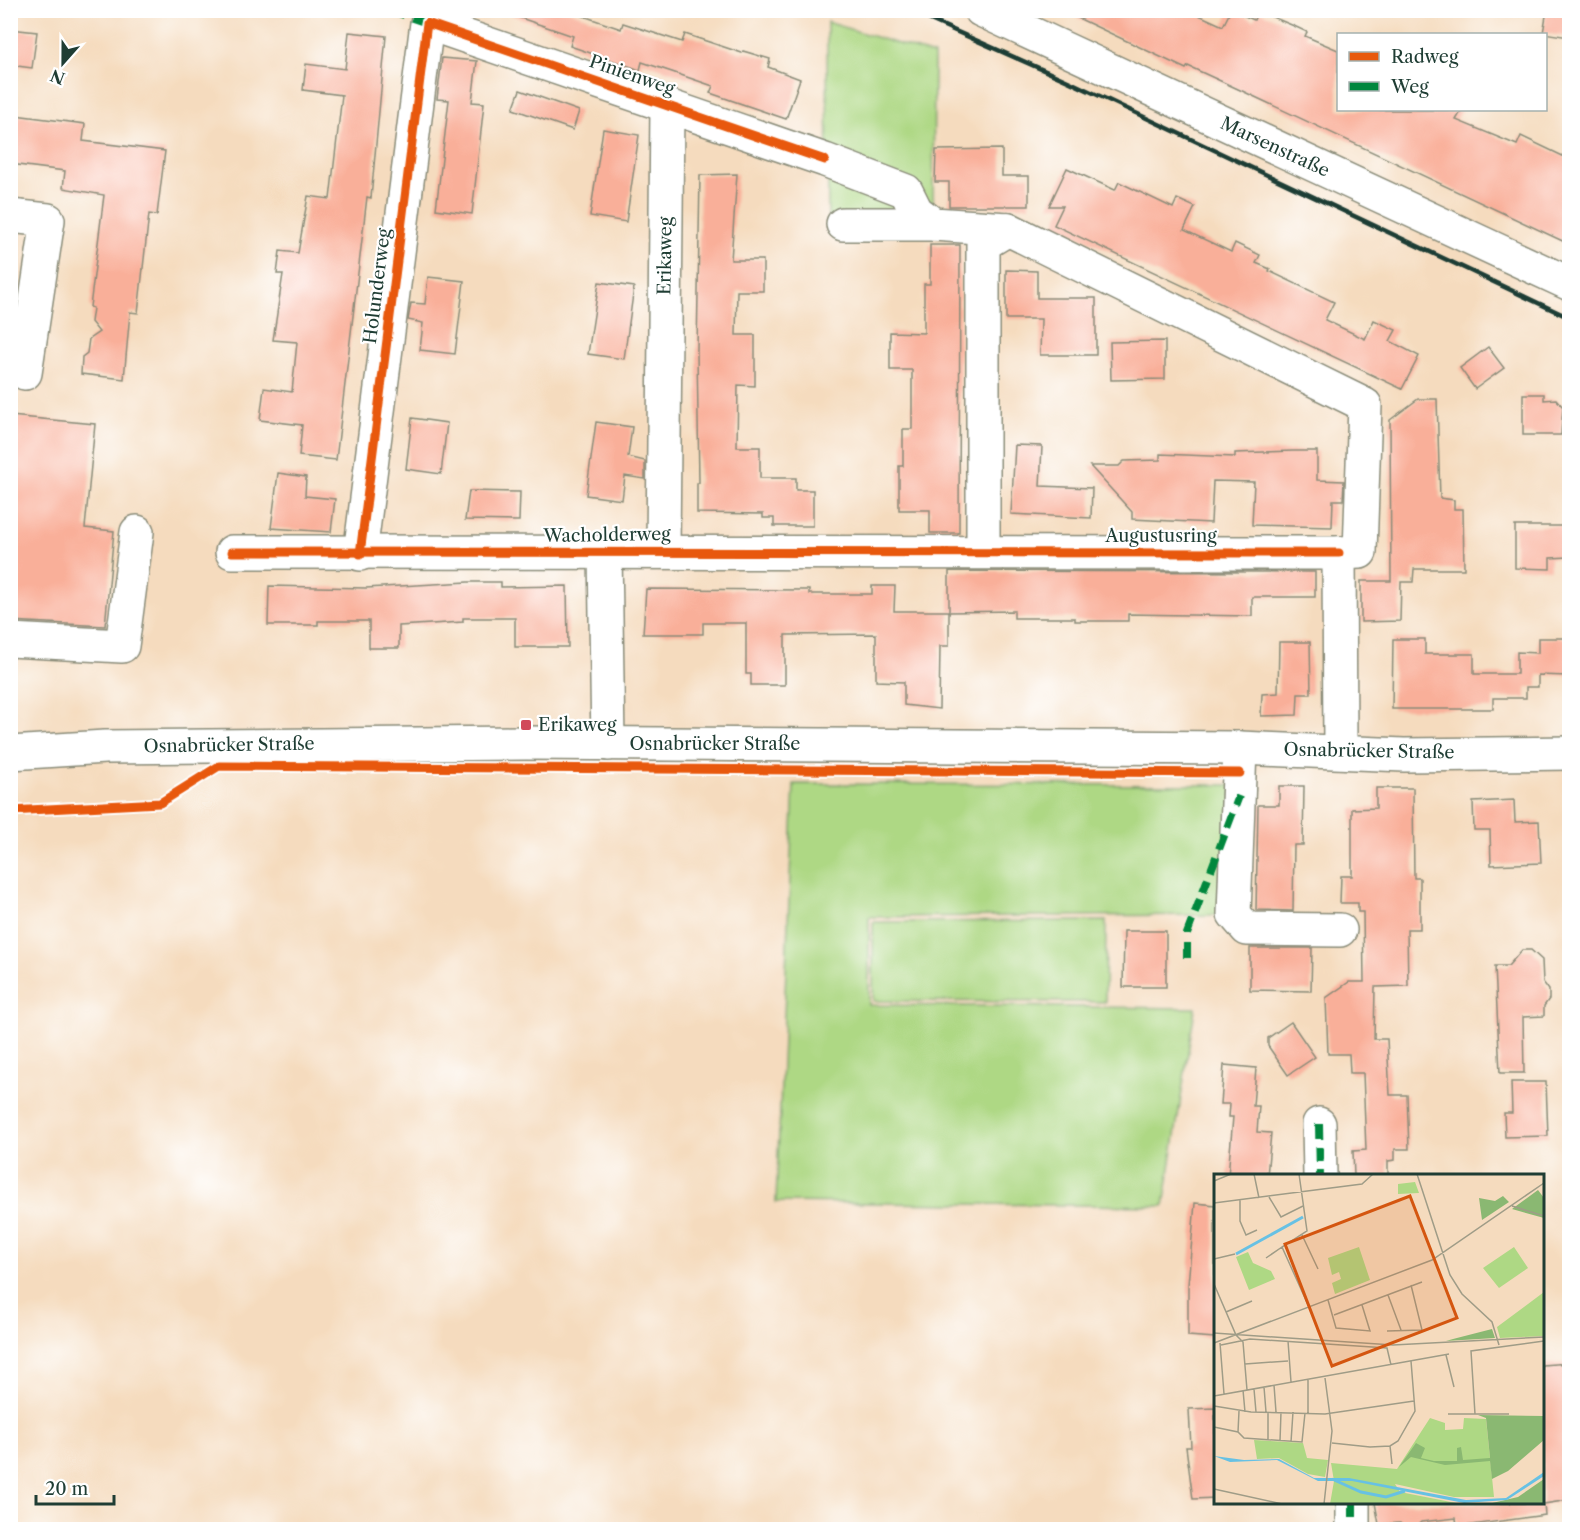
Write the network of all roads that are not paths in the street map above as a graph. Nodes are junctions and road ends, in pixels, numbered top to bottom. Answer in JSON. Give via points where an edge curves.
{"nodes":[{"id":1,"x":981,"y":10,"type":"edge"},
{"id":2,"x":427,"y":23,"type":"joint"},
{"id":3,"x":667,"y":105,"type":"junction"},
{"id":4,"x":10,"y":216,"type":"edge"},
{"id":5,"x":843,"y":224,"type":"dead end"},
{"id":6,"x":933,"y":224,"type":"junction"},
{"id":7,"x":1008,"y":229,"type":"junction"},
{"id":8,"x":1569,"y":284,"type":"edge"},
{"id":9,"x":25,"y":373,"type":"dead end"},
{"id":10,"x":136,"y":532,"type":"dead end"},
{"id":11,"x":663,"y":551,"type":"junction"},
{"id":12,"x":983,"y":551,"type":"junction"},
{"id":13,"x":232,"y":552,"type":"dead end"},
{"id":14,"x":605,"y":552,"type":"junction"},
{"id":15,"x":1339,"y":553,"type":"junction"},
{"id":16,"x":360,"y":554,"type":"junction"},
{"id":17,"x":10,"y":640,"type":"edge"},
{"id":18,"x":608,"y":744,"type":"junction"},
{"id":19,"x":1240,"y":748,"type":"junction"},
{"id":20,"x":16,"y":749,"type":"edge"},
{"id":21,"x":1340,"y":750,"type":"junction"},
{"id":22,"x":1569,"y":753,"type":"edge"},
{"id":23,"x":1341,"y":930,"type":"dead end"},
{"id":24,"x":1319,"y":1124,"type":"dead end"},
{"id":25,"x":1320,"y":1174,"type":"edge"},
{"id":26,"x":1353,"y":1504,"type":"edge"},
{"id":27,"x":1353,"y":1530,"type":"edge"}],
"edges":[{"from":1,"to":8,"type":"street","name":"Marsenstraße"},
{"from":2,"to":3,"type":"street","name":"Pinienweg"},
{"from":2,"to":16,"type":"street","name":"Holunderweg"},
{"from":3,"to":6,"type":"street","name":"Pinienweg","via":[[906,191],[916,211]]},
{"from":3,"to":11,"type":"street","name":"Erikaweg"},
{"from":4,"to":9,"type":"street","via":[[48,220]]},
{"from":5,"to":6,"type":"street"},
{"from":6,"to":7,"type":"street"},
{"from":7,"to":12,"type":"street","via":[[983,244]]},
{"from":7,"to":15,"type":"street","name":"Augustusring","via":[[1365,405],[1360,552]]},
{"from":10,"to":17,"type":"street","via":[[122,646]]},
{"from":11,"to":12,"type":"street","name":"Wacholderweg"},
{"from":11,"to":14,"type":"street","name":"Wacholderweg"},
{"from":12,"to":15,"type":"street","name":"Augustusring"},
{"from":13,"to":16,"type":"street","name":"Wacholderweg"},
{"from":14,"to":16,"type":"street","name":"Wacholderweg"},
{"from":14,"to":18,"type":"street"},
{"from":15,"to":21,"type":"street"},
{"from":18,"to":19,"type":"street","name":"Osnabrücker Straße"},
{"from":18,"to":20,"type":"street","name":"Osnabrücker Straße"},
{"from":19,"to":21,"type":"street","name":"Osnabrücker Straße"},
{"from":19,"to":23,"type":"street","via":[[1233,914],[1247,929]]},
{"from":21,"to":22,"type":"street","name":"Osnabrücker Straße","via":[[1404,755]]},
{"from":24,"to":25,"type":"street"},
{"from":26,"to":27,"type":"street"}]}
